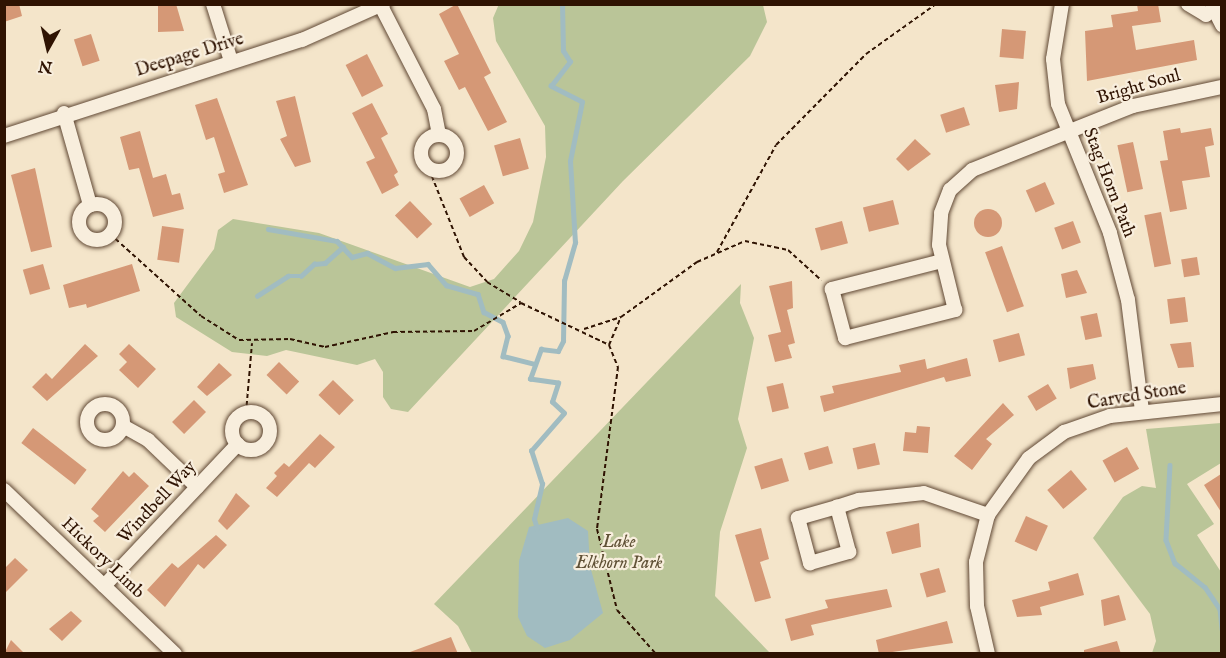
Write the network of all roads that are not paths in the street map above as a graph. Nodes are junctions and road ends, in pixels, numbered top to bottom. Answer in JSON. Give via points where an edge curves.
{"nodes":[{"id":1,"x":213,"y":4,"type":"edge"},
{"id":2,"x":1062,"y":4,"type":"edge"},
{"id":3,"x":1188,"y":4,"type":"edge"},
{"id":4,"x":382,"y":5,"type":"edge"},
{"id":5,"x":1217,"y":8,"type":"edge"},
{"id":6,"x":1221,"y":25,"type":"edge"},
{"id":7,"x":231,"y":61,"type":"junction"},
{"id":8,"x":1221,"y":87,"type":"edge"},
{"id":9,"x":64,"y":113,"type":"junction"},
{"id":10,"x":1068,"y":131,"type":"junction"},
{"id":11,"x":439,"y":135,"type":"junction"},
{"id":12,"x":4,"y":136,"type":"edge"},
{"id":13,"x":90,"y":205,"type":"junction"},
{"id":14,"x":942,"y":261,"type":"junction"},
{"id":15,"x":1221,"y":404,"type":"edge"},
{"id":16,"x":1143,"y":411,"type":"junction"},
{"id":17,"x":123,"y":426,"type":"dead end"},
{"id":18,"x":238,"y":444,"type":"junction"},
{"id":19,"x":197,"y":487,"type":"junction"},
{"id":20,"x":4,"y":490,"type":"edge"},
{"id":21,"x":837,"y":507,"type":"junction"},
{"id":22,"x":988,"y":515,"type":"junction"},
{"id":23,"x":104,"y":586,"type":"junction"},
{"id":24,"x":175,"y":654,"type":"edge"},
{"id":25,"x":988,"y":654,"type":"edge"}],
"edges":[{"from":1,"to":7,"type":"street"},
{"from":2,"to":10,"type":"street","name":"Stag Horn Path","via":[[1053,69]]},
{"from":3,"to":5,"type":"street","via":[[1199,14]]},
{"from":4,"to":7,"type":"street","name":"Deepage Drive","via":[[302,40]]},
{"from":4,"to":11,"type":"street","via":[[434,109]]},
{"from":5,"to":6,"type":"street"},
{"from":7,"to":9,"type":"street","name":"Deepage Drive"},
{"from":8,"to":10,"type":"street","name":"Bright Soul","via":[[1144,102]]},
{"from":9,"to":12,"type":"street","name":"Deepage Drive"},
{"from":9,"to":13,"type":"street"},
{"from":10,"to":14,"type":"street","name":"Bright Soul","via":[[959,179],[940,213]]},
{"from":10,"to":16,"type":"street","name":"Stag Horn Path","via":[[1100,203],[1119,267]]},
{"from":11,"to":11,"type":"street","via":[[422,146],[429,169],[442,172],[457,160],[453,141]]},
{"from":13,"to":13,"type":"street","via":[[79,218],[81,232],[93,240],[110,234],[115,222],[110,209]]},
{"from":14,"to":14,"type":"street","name":"Bright Soul","via":[[955,310],[845,338],[832,290]]},
{"from":15,"to":16,"type":"street","name":"Carved Stone"},
{"from":16,"to":22,"type":"street","name":"Carved Stone","via":[[1083,424],[1047,442],[1016,473]]},
{"from":17,"to":19,"type":"street","via":[[148,440]]},
{"from":18,"to":18,"type":"street","via":[[257,449],[269,437],[266,418],[246,413],[234,423]]},
{"from":18,"to":19,"type":"street","name":"Windbell Way"},
{"from":19,"to":23,"type":"street","name":"Windbell Way"},
{"from":20,"to":23,"type":"street","name":"Hickory Limb"},
{"from":21,"to":21,"type":"street","via":[[849,552],[810,563],[798,518]]},
{"from":21,"to":22,"type":"street","via":[[883,494],[924,493]]},
{"from":22,"to":25,"type":"street","name":"Carved Stone","via":[[975,584]]},
{"from":23,"to":24,"type":"street","name":"Hickory Limb"}]}
